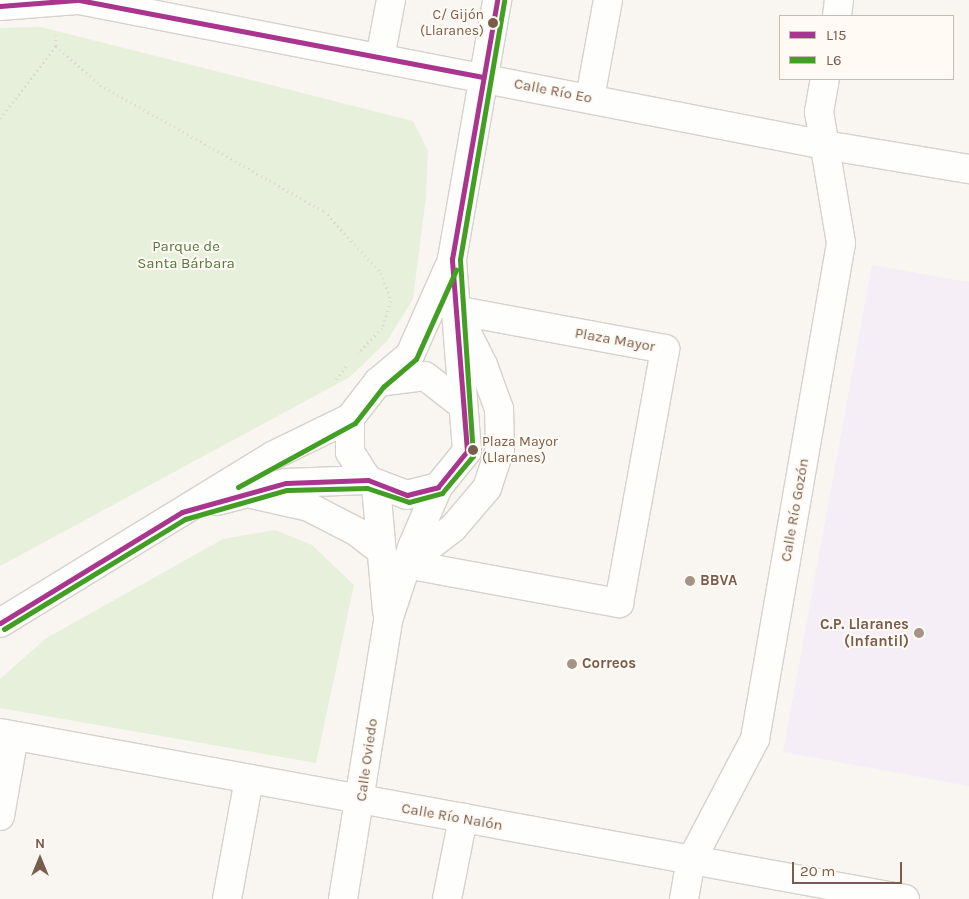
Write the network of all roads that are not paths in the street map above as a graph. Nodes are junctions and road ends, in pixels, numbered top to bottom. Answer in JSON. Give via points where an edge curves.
{"nodes":[{"id":1,"x":391,"y":0,"type":"edge"},
{"id":2,"x":497,"y":0,"type":"edge"},
{"id":3,"x":608,"y":0,"type":"edge"},
{"id":4,"x":839,"y":0,"type":"edge"},
{"id":5,"x":70,"y":1,"type":"edge"},
{"id":6,"x":0,"y":6,"type":"edge"},
{"id":7,"x":158,"y":8,"type":"edge"},
{"id":8,"x":836,"y":15,"type":"edge"},
{"id":9,"x":380,"y":58,"type":"junction"},
{"id":10,"x":482,"y":77,"type":"junction"},
{"id":11,"x":825,"y":80,"type":"edge"},
{"id":12,"x":590,"y":98,"type":"junction"},
{"id":13,"x":825,"y":145,"type":"junction"},
{"id":14,"x":969,"y":169,"type":"edge"},
{"id":15,"x":452,"y":259,"type":"junction"},
{"id":16,"x":455,"y":310,"type":"junction"},
{"id":17,"x":378,"y":382,"type":"junction"},
{"id":18,"x":461,"y":404,"type":"junction"},
{"id":19,"x":341,"y":423,"type":"junction"},
{"id":20,"x":372,"y":483,"type":"junction"},
{"id":21,"x":438,"y":487,"type":"junction"},
{"id":22,"x":245,"y":492,"type":"junction"},
{"id":23,"x":182,"y":512,"type":"junction"},
{"id":24,"x":381,"y":551,"type":"junction"},
{"id":25,"x":406,"y":564,"type":"junction"},
{"id":26,"x":388,"y":620,"type":"junction"},
{"id":27,"x":0,"y":623,"type":"edge"},
{"id":28,"x":7,"y":735,"type":"edge"},
{"id":29,"x":249,"y":780,"type":"junction"},
{"id":30,"x":362,"y":800,"type":"junction"},
{"id":31,"x":0,"y":816,"type":"edge"},
{"id":32,"x":463,"y":818,"type":"junction"},
{"id":33,"x":691,"y":861,"type":"junction"},
{"id":34,"x":227,"y":899,"type":"edge"},
{"id":35,"x":344,"y":899,"type":"edge"},
{"id":36,"x":447,"y":899,"type":"edge"},
{"id":37,"x":684,"y":899,"type":"edge"},
{"id":38,"x":905,"y":899,"type":"edge"}],
"edges":[{"from":1,"to":9,"type":"street"},
{"from":2,"to":10,"type":"street"},
{"from":3,"to":12,"type":"street"},
{"from":4,"to":8,"type":"street"},
{"from":5,"to":6,"type":"street","name":"Calle Río Eo"},
{"from":5,"to":7,"type":"street","name":"Calle Río Eo"},
{"from":7,"to":9,"type":"street","name":"Calle Río Eo"},
{"from":9,"to":10,"type":"street","name":"Calle Río Eo"},
{"from":10,"to":12,"type":"street","name":"Calle Río Eo"},
{"from":10,"to":15,"type":"street"},
{"from":11,"to":13,"type":"street","name":"Calle Río Gozón","via":[[820,112]]},
{"from":12,"to":13,"type":"street","name":"Calle Río Eo"},
{"from":13,"to":14,"type":"street","name":"Calle Río Eo"},
{"from":13,"to":33,"type":"street","name":"Calle Río Gozón","via":[[841,243],[755,739]]},
{"from":15,"to":16,"type":"street"},
{"from":15,"to":17,"type":"street","via":[[410,355]]},
{"from":16,"to":18,"type":"street"},
{"from":16,"to":25,"type":"street","via":[[483,365],[499,409],[500,449],[487,488],[453,528]]},
{"from":16,"to":25,"type":"street","name":"Plaza Mayor","via":[[665,349],[619,603]]},
{"from":17,"to":18,"type":"street","via":[[425,376]]},
{"from":17,"to":19,"type":"street"},
{"from":18,"to":21,"type":"street","via":[[467,451]]},
{"from":19,"to":20,"type":"street","via":[[350,452]]},
{"from":19,"to":23,"type":"street","via":[[274,455]]},
{"from":20,"to":21,"type":"street","via":[[407,495]]},
{"from":20,"to":22,"type":"street","via":[[286,483]]},
{"from":20,"to":24,"type":"street","name":"Calle Oviedo"},
{"from":21,"to":25,"type":"street","name":"Calle Oviedo"},
{"from":22,"to":23,"type":"street"},
{"from":22,"to":24,"type":"street","via":[[309,507],[357,532]]},
{"from":23,"to":27,"type":"street","via":[[31,600]]},
{"from":24,"to":26,"type":"street","name":"Calle Oviedo"},
{"from":25,"to":26,"type":"street","name":"Calle Oviedo"},
{"from":26,"to":30,"type":"street","name":"Calle Oviedo"},
{"from":28,"to":29,"type":"street","name":"Calle Río Nalón"},
{"from":28,"to":31,"type":"street"},
{"from":29,"to":30,"type":"street","name":"Calle Río Nalón"},
{"from":29,"to":34,"type":"street"},
{"from":30,"to":32,"type":"street","name":"Calle Río Nalón"},
{"from":30,"to":35,"type":"street","name":"Calle Oviedo"},
{"from":32,"to":33,"type":"street","name":"Calle Río Nalón"},
{"from":32,"to":36,"type":"street"},
{"from":33,"to":37,"type":"street","name":"Calle Río Gozón"},
{"from":33,"to":38,"type":"street","name":"Calle Río Nalón"}]}
